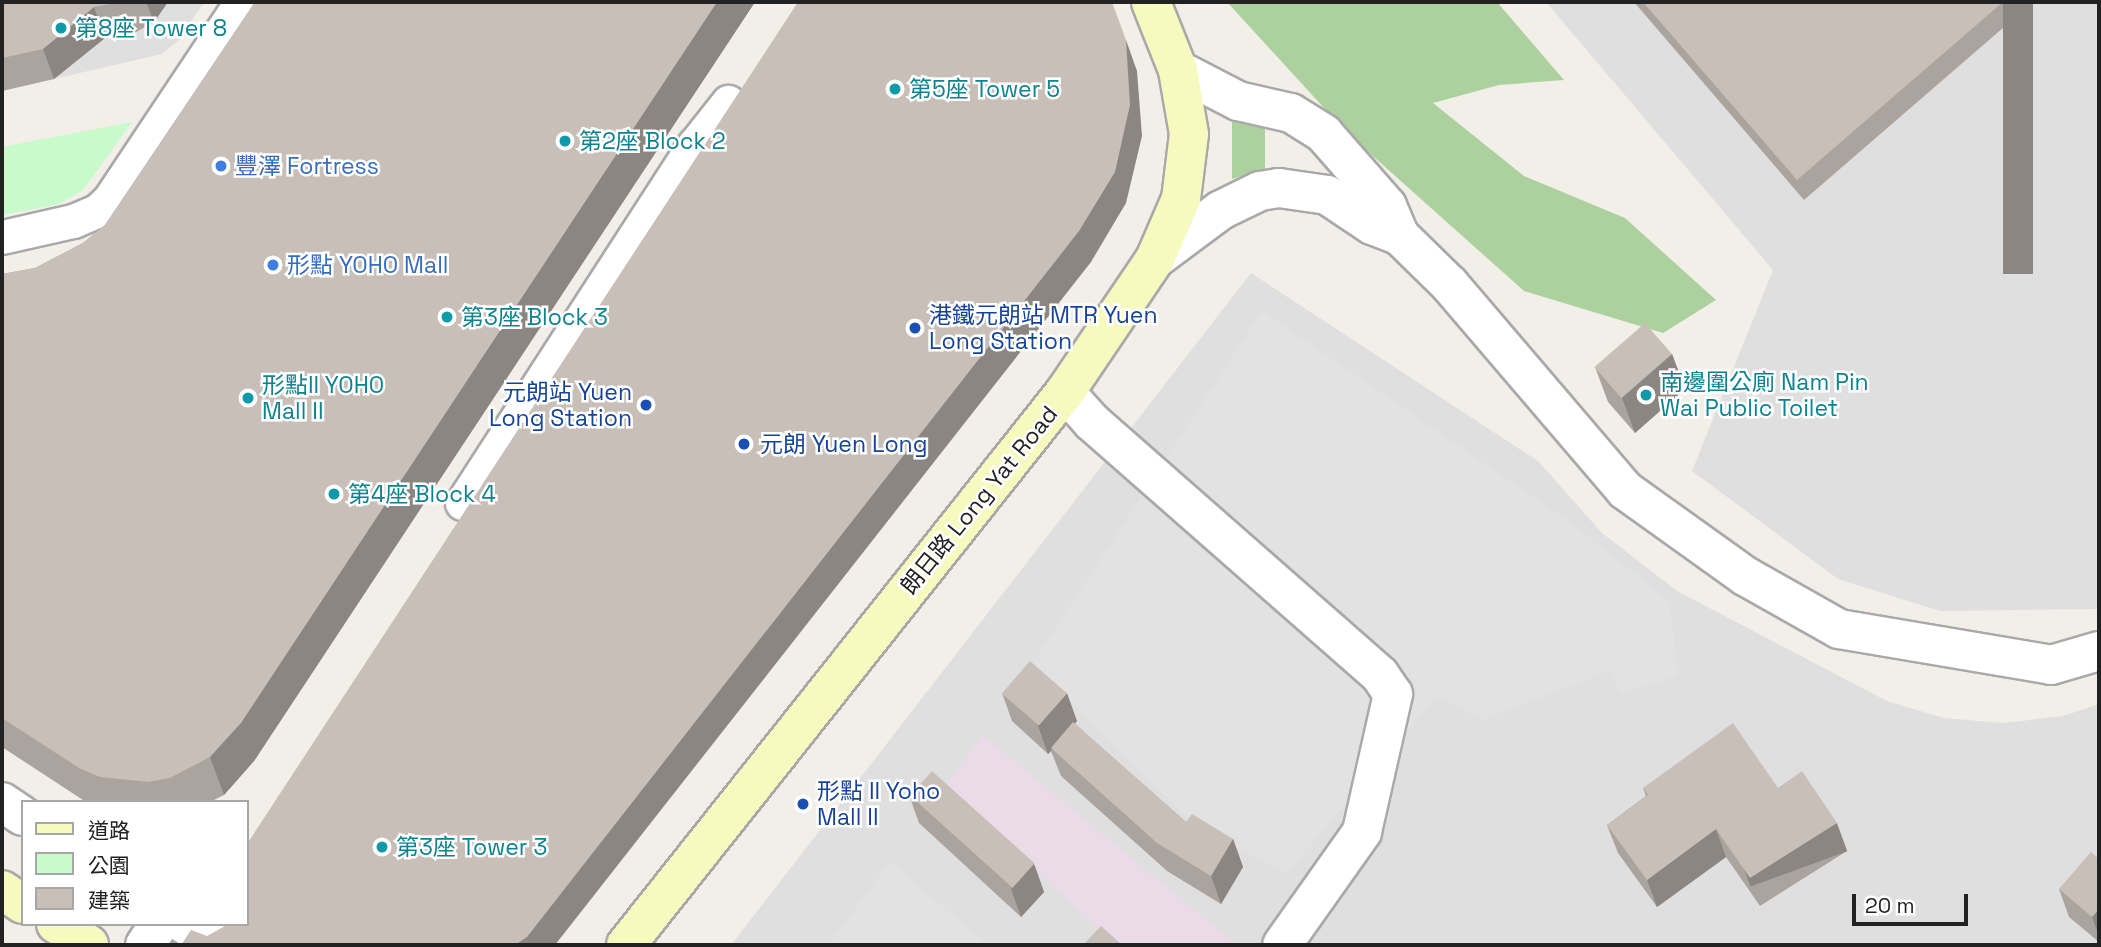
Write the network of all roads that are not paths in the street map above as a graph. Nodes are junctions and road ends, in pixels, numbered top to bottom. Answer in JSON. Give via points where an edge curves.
{"nodes":[{"id":1,"x":241,"y":2,"type":"edge"},
{"id":2,"x":1151,"y":2,"type":"edge"},
{"id":3,"x":1178,"y":70,"type":"junction"},
{"id":4,"x":728,"y":102,"type":"dead end"},
{"id":5,"x":1400,"y":236,"type":"junction"},
{"id":6,"x":2,"y":237,"type":"edge"},
{"id":7,"x":1155,"y":259,"type":"junction"},
{"id":8,"x":1065,"y":392,"type":"junction"},
{"id":9,"x":462,"y":503,"type":"dead end"},
{"id":10,"x":2099,"y":650,"type":"edge"},
{"id":11,"x":2,"y":802,"type":"edge"},
{"id":12,"x":21,"y":815,"type":"edge"},
{"id":13,"x":2,"y":890,"type":"edge"},
{"id":14,"x":21,"y":903,"type":"edge"},
{"id":15,"x":59,"y":926,"type":"edge"},
{"id":16,"x":158,"y":926,"type":"edge"},
{"id":17,"x":187,"y":926,"type":"edge"},
{"id":18,"x":89,"y":945,"type":"edge"},
{"id":19,"x":145,"y":945,"type":"edge"},
{"id":20,"x":218,"y":945,"type":"edge"},
{"id":21,"x":625,"y":945,"type":"edge"},
{"id":22,"x":1282,"y":945,"type":"edge"}],
"edges":[{"from":1,"to":6,"type":"street","via":[[109,200],[73,221]]},
{"from":2,"to":3,"type":"main road","name":"朗日路 Long Yat Road"},
{"from":3,"to":5,"type":"street","via":[[1238,101],[1307,121],[1378,193]]},
{"from":3,"to":7,"type":"main road","name":"朗日路 Long Yat Road","via":[[1188,113],[1187,167],[1175,220]]},
{"from":4,"to":9,"type":"street","via":[[694,145]]},
{"from":5,"to":7,"type":"street","via":[[1372,225],[1326,195],[1279,188],[1261,191],[1221,210]]},
{"from":5,"to":10,"type":"street","via":[[1450,285],[1625,490],[1768,590],[1839,629],[2051,665]]},
{"from":7,"to":8,"type":"main road","name":"朗日路 Long Yat Road"},
{"from":8,"to":21,"type":"main road","name":"朗日路 Long Yat Road"},
{"from":8,"to":22,"type":"street","via":[[1110,439],[1380,675],[1393,694],[1362,832]]},
{"from":11,"to":12,"type":"street"},
{"from":13,"to":14,"type":"main road"},
{"from":15,"to":18,"type":"main road"},
{"from":16,"to":19,"type":"street"},
{"from":17,"to":20,"type":"street"}]}
